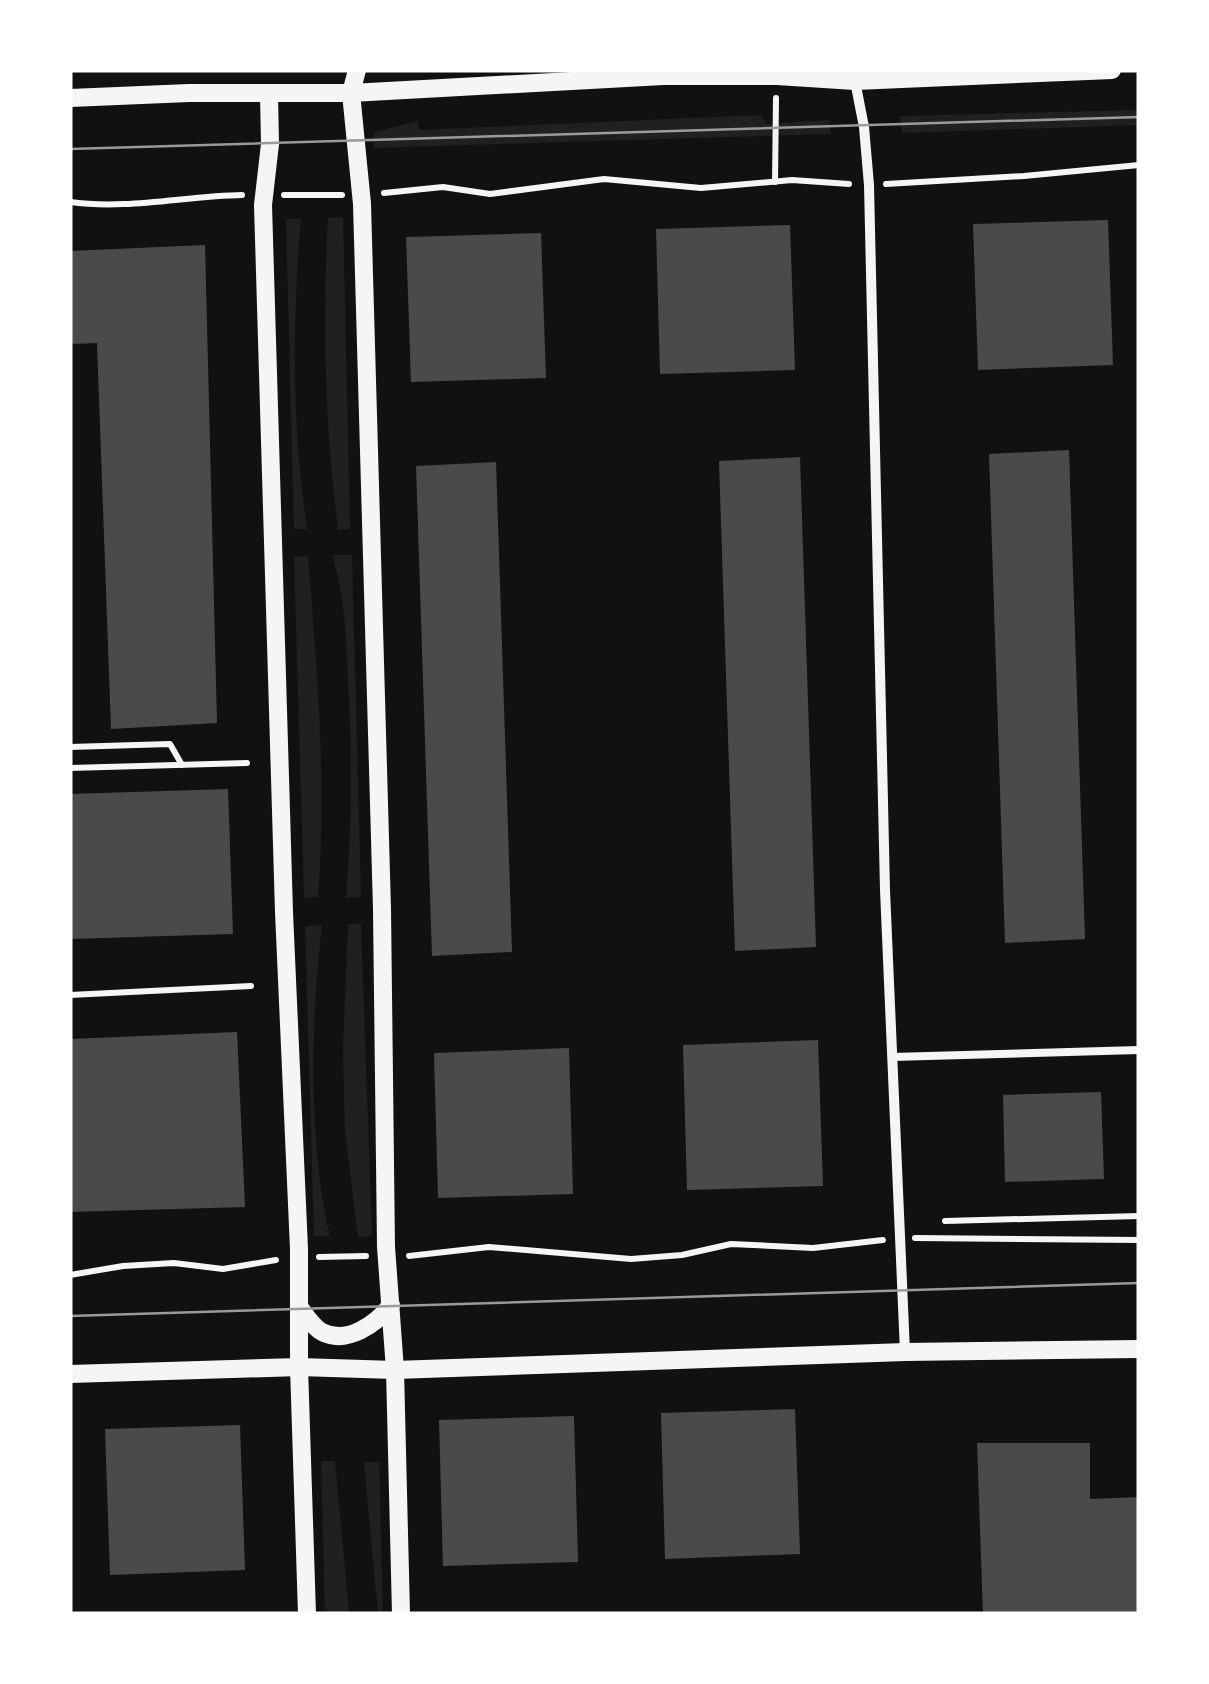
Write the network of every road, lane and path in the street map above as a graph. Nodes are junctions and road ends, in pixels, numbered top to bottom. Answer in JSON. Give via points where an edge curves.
{"nodes":[{"id":1,"x":358,"y":70,"type":"edge"},
{"id":2,"x":1112,"y":70,"type":"edge"},
{"id":3,"x":776,"y":76,"type":"junction"},
{"id":4,"x":855,"y":81,"type":"junction"},
{"id":5,"x":352,"y":94,"type":"junction"},
{"id":6,"x":269,"y":95,"type":"junction"},
{"id":7,"x":70,"y":98,"type":"edge"},
{"id":8,"x":1139,"y":166,"type":"edge"},
{"id":9,"x":775,"y":182,"type":"junction"},
{"id":10,"x":869,"y":185,"type":"junction"},
{"id":11,"x":263,"y":194,"type":"junction"},
{"id":12,"x":361,"y":194,"type":"junction"},
{"id":13,"x":70,"y":202,"type":"edge"},
{"id":14,"x":70,"y":747,"type":"edge"},
{"id":15,"x":247,"y":763,"type":"dead end"},
{"id":16,"x":182,"y":765,"type":"junction"},
{"id":17,"x":70,"y":768,"type":"edge"},
{"id":18,"x":251,"y":986,"type":"dead end"},
{"id":19,"x":70,"y":996,"type":"edge"},
{"id":20,"x":1139,"y":1050,"type":"edge"},
{"id":21,"x":892,"y":1057,"type":"junction"},
{"id":22,"x":1139,"y":1216,"type":"edge"},
{"id":23,"x":944,"y":1222,"type":"dead end"},
{"id":24,"x":900,"y":1238,"type":"junction"},
{"id":25,"x":1139,"y":1240,"type":"edge"},
{"id":26,"x":387,"y":1255,"type":"junction"},
{"id":27,"x":298,"y":1258,"type":"junction"},
{"id":28,"x":70,"y":1275,"type":"edge"},
{"id":29,"x":392,"y":1306,"type":"junction"},
{"id":30,"x":300,"y":1308,"type":"junction"},
{"id":31,"x":1139,"y":1349,"type":"edge"},
{"id":32,"x":905,"y":1352,"type":"junction"},
{"id":33,"x":298,"y":1367,"type":"junction"},
{"id":34,"x":394,"y":1370,"type":"junction"},
{"id":35,"x":70,"y":1374,"type":"edge"},
{"id":36,"x":307,"y":1614,"type":"edge"},
{"id":37,"x":402,"y":1614,"type":"edge"}],
"edges":[{"from":1,"to":5,"type":"street"},
{"from":2,"to":4,"type":"street"},
{"from":3,"to":4,"type":"street"},
{"from":3,"to":5,"type":"street"},
{"from":3,"to":9,"type":"path"},
{"from":4,"to":10,"type":"street"},
{"from":5,"to":6,"type":"street"},
{"from":5,"to":12,"type":"street"},
{"from":6,"to":7,"type":"street"},
{"from":6,"to":11,"type":"street"},
{"from":8,"to":10,"type":"path"},
{"from":9,"to":10,"type":"path"},
{"from":9,"to":12,"type":"path","via":[[701,188],[604,178],[490,194],[443,187]]},
{"from":10,"to":21,"type":"street"},
{"from":11,"to":12,"type":"path"},
{"from":11,"to":13,"type":"path"},
{"from":11,"to":27,"type":"street"},
{"from":12,"to":26,"type":"street"},
{"from":14,"to":16,"type":"path","via":[[170,744]]},
{"from":15,"to":16,"type":"path"},
{"from":16,"to":17,"type":"path"},
{"from":18,"to":19,"type":"path"},
{"from":20,"to":21,"type":"lane"},
{"from":21,"to":24,"type":"street"},
{"from":22,"to":23,"type":"path"},
{"from":24,"to":25,"type":"path"},
{"from":24,"to":26,"type":"path","via":[[813,1248],[732,1244],[631,1259],[489,1247]]},
{"from":24,"to":32,"type":"street"},
{"from":26,"to":27,"type":"path"},
{"from":26,"to":29,"type":"street"},
{"from":27,"to":28,"type":"path","via":[[222,1269],[174,1263]]},
{"from":27,"to":30,"type":"street"},
{"from":29,"to":30,"type":"street","via":[[380,1320],[338,1336],[323,1333]]},
{"from":29,"to":34,"type":"street"},
{"from":30,"to":33,"type":"street"},
{"from":31,"to":32,"type":"street"},
{"from":32,"to":34,"type":"street"},
{"from":33,"to":34,"type":"street"},
{"from":33,"to":35,"type":"street"},
{"from":33,"to":36,"type":"street"},
{"from":34,"to":37,"type":"street"}]}
